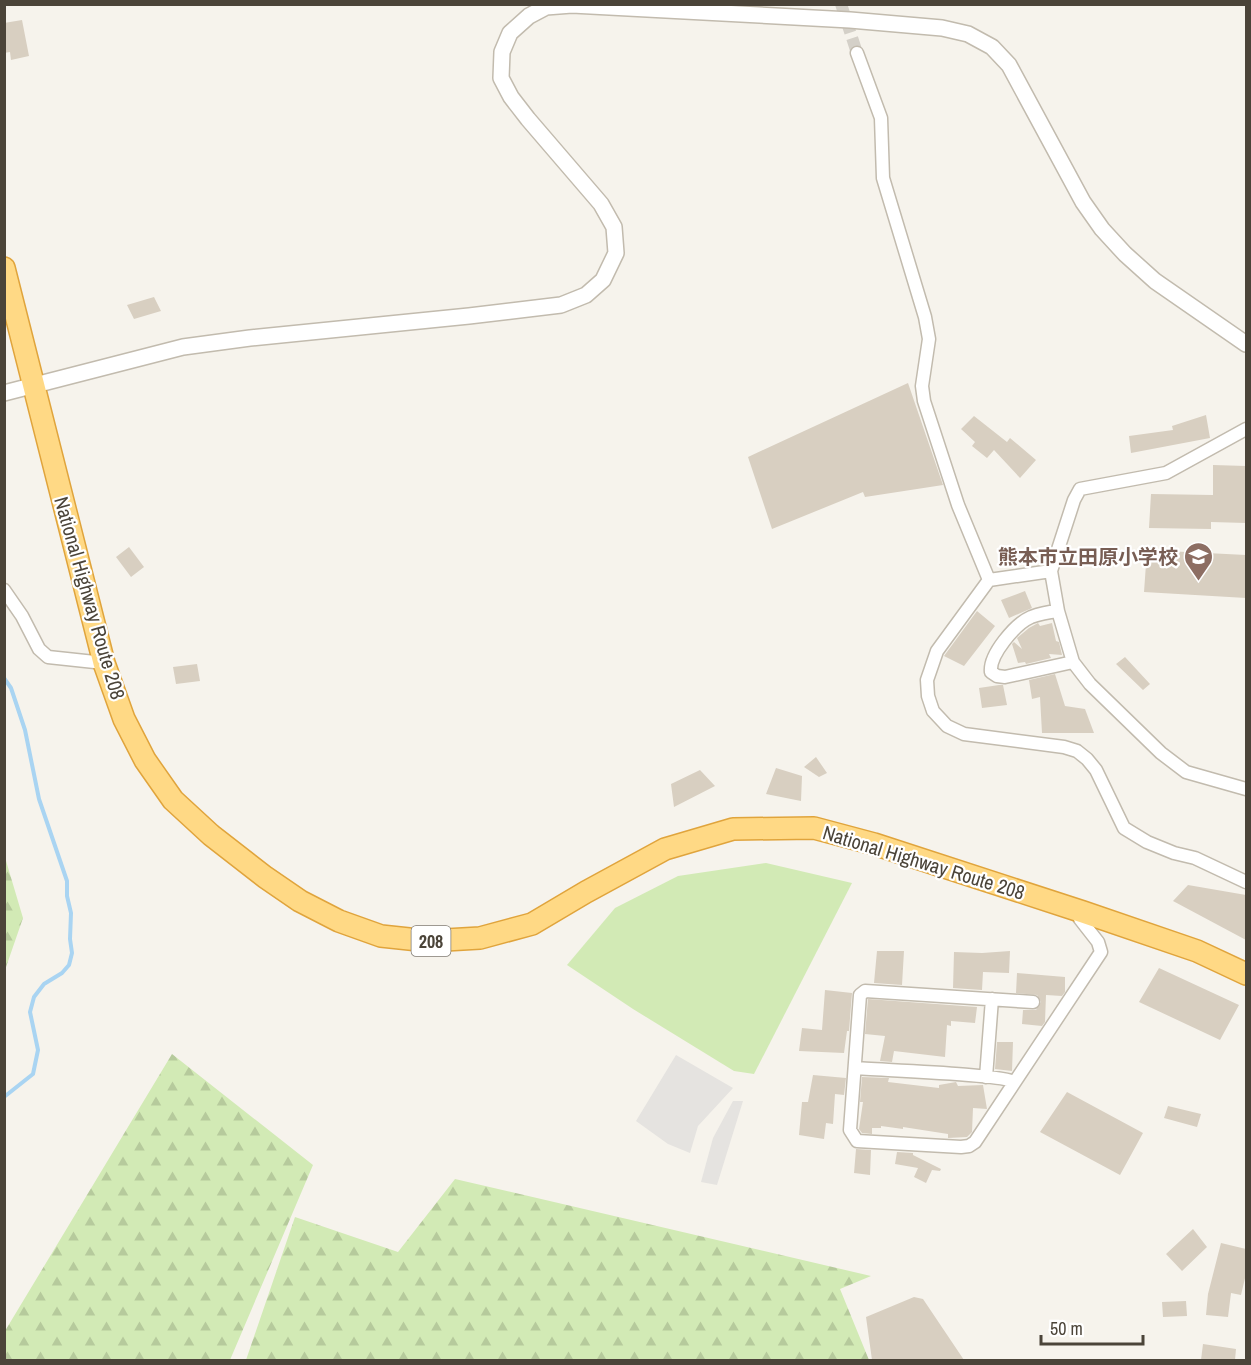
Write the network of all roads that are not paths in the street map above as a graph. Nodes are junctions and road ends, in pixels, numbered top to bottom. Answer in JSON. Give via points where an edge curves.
{"nodes":[{"id":1,"x":857,"y":53,"type":"tunnel mouth"},
{"id":2,"x":4,"y":268,"type":"edge"},
{"id":3,"x":1246,"y":344,"type":"edge"},
{"id":4,"x":33,"y":386,"type":"junction"},
{"id":5,"x":4,"y":393,"type":"edge"},
{"id":6,"x":1246,"y":429,"type":"edge"},
{"id":7,"x":1052,"y":571,"type":"junction"},
{"id":8,"x":989,"y":580,"type":"junction"},
{"id":9,"x":4,"y":590,"type":"edge"},
{"id":10,"x":1058,"y":611,"type":"junction"},
{"id":11,"x":1073,"y":662,"type":"junction"},
{"id":12,"x":104,"y":663,"type":"junction"},
{"id":13,"x":1246,"y":789,"type":"edge"},
{"id":14,"x":1246,"y":882,"type":"edge"},
{"id":15,"x":1083,"y":912,"type":"junction"},
{"id":16,"x":1246,"y":974,"type":"edge"},
{"id":17,"x":992,"y":999,"type":"junction"},
{"id":18,"x":1033,"y":1002,"type":"dead end"},
{"id":19,"x":855,"y":1068,"type":"junction"},
{"id":20,"x":986,"y":1077,"type":"junction"},
{"id":21,"x":1014,"y":1082,"type":"junction"}],
"edges":[{"from":1,"to":8,"type":"street","via":[[881,118],[883,178],[914,274],[929,339],[922,386],[924,401],[957,505]]},
{"from":2,"to":4,"type":"highway","name":"National Highway Route 208","number":"208"},
{"from":3,"to":4,"type":"street","via":[[1155,281],[1102,229],[1083,202],[1009,64],[992,47],[968,34],[850,20],[572,5],[546,7],[510,33],[502,52],[501,78],[511,97],[601,204],[614,227],[616,253],[603,280],[586,295],[561,305],[538,308],[183,347]]},
{"from":4,"to":5,"type":"street"},
{"from":4,"to":12,"type":"highway","name":"National Highway Route 208","number":"208"},
{"from":6,"to":7,"type":"street","via":[[1166,473],[1080,489]]},
{"from":7,"to":8,"type":"street"},
{"from":7,"to":10,"type":"street"},
{"from":8,"to":14,"type":"street","via":[[937,651],[927,680],[933,711],[947,726],[964,734],[1077,751],[1096,770],[1124,828],[1147,842],[1195,858]]},
{"from":9,"to":12,"type":"street","via":[[39,649],[48,657]]},
{"from":10,"to":11,"type":"street"},
{"from":10,"to":11,"type":"street","via":[[1030,617],[1019,624],[999,648],[991,672],[1005,677]]},
{"from":11,"to":13,"type":"street","via":[[1090,684],[1186,772]]},
{"from":12,"to":15,"type":"highway","name":"National Highway Route 208","number":"208","via":[[145,760],[173,800],[211,835],[300,902],[381,936],[428,941],[480,938],[532,924],[665,849],[733,829],[756,828],[814,828]]},
{"from":15,"to":16,"type":"highway","name":"National Highway Route 208","number":"208","via":[[1197,951]]},
{"from":15,"to":21,"type":"street","via":[[1080,919],[1101,952]]},
{"from":17,"to":18,"type":"street"},
{"from":17,"to":19,"type":"street","via":[[865,991],[860,995]]},
{"from":17,"to":20,"type":"street"},
{"from":19,"to":20,"type":"street"},
{"from":19,"to":21,"type":"street","via":[[850,1130],[857,1141],[969,1146]]},
{"from":20,"to":21,"type":"street"}]}
